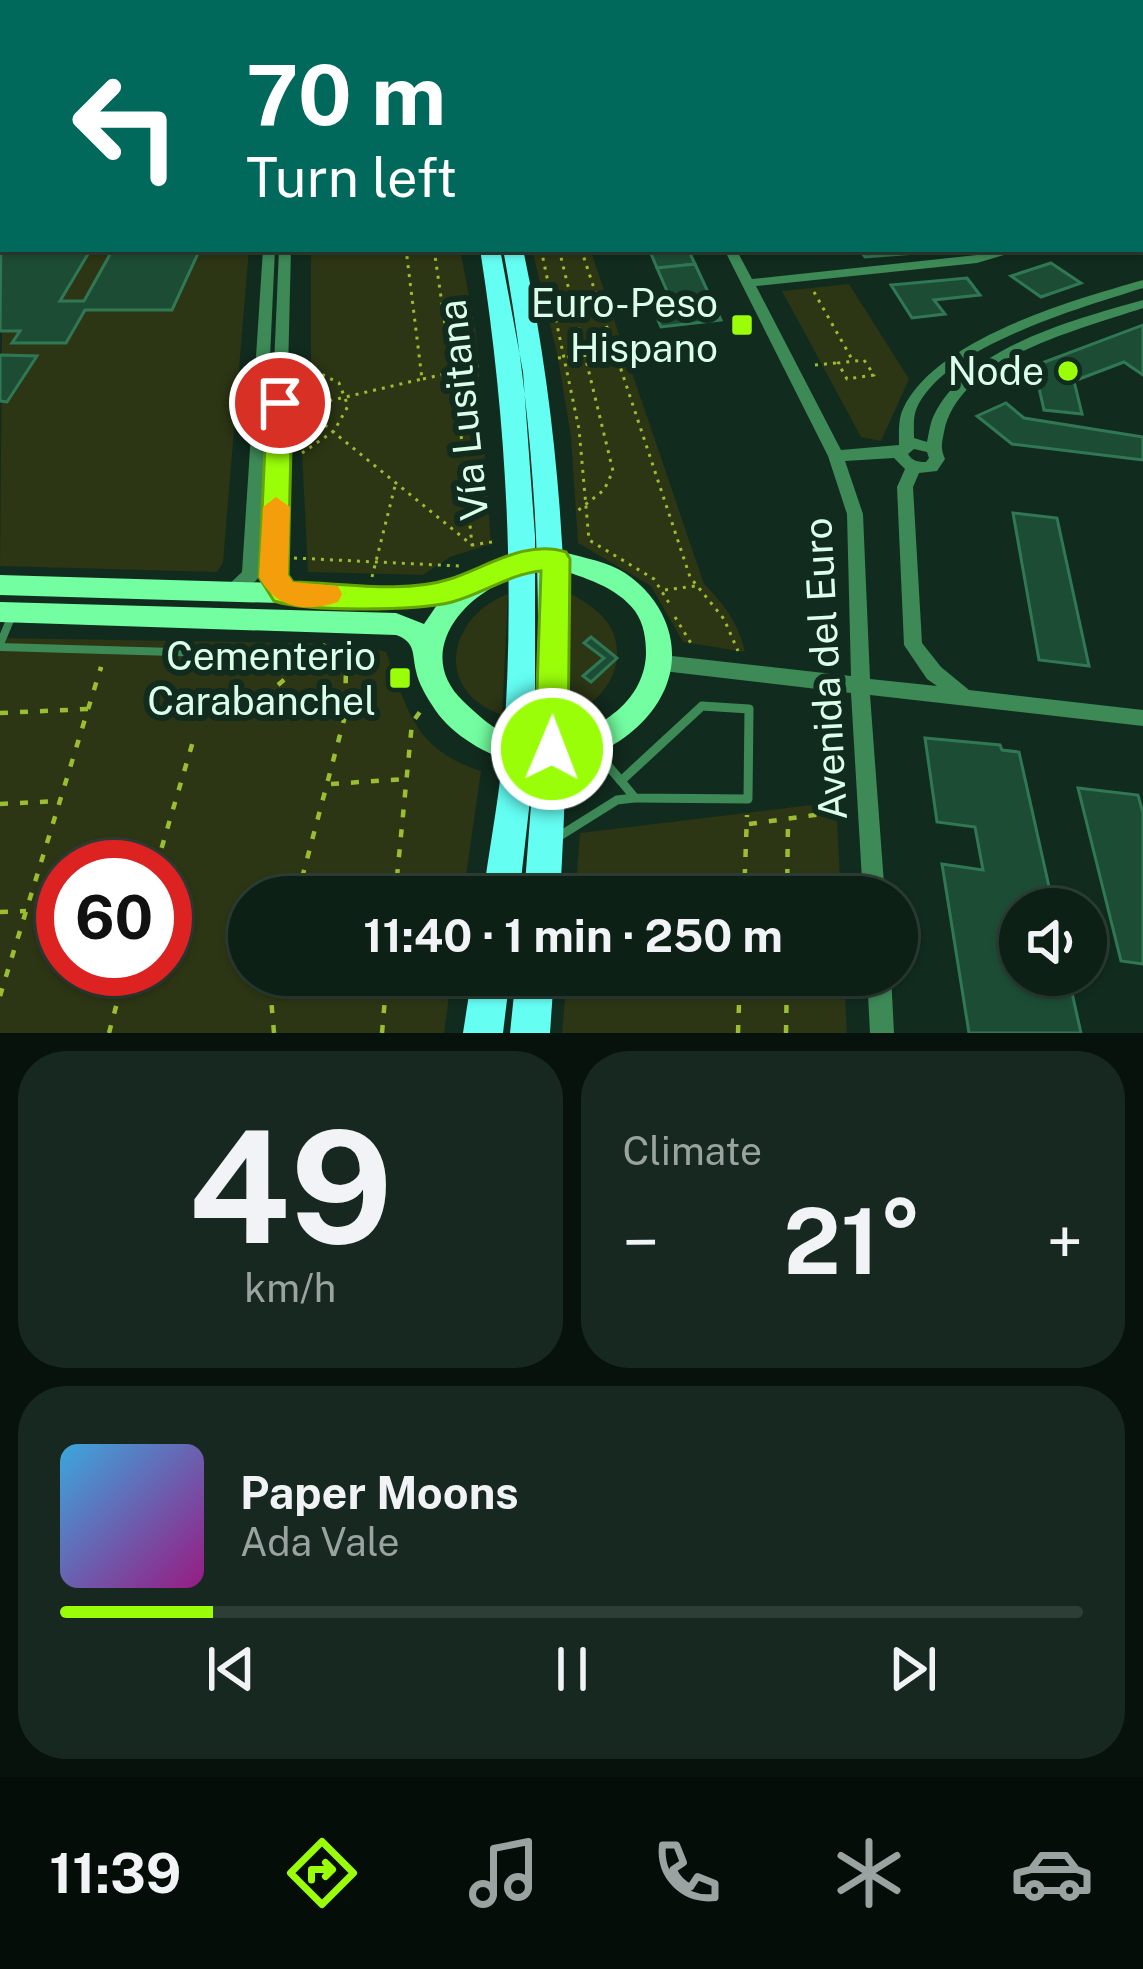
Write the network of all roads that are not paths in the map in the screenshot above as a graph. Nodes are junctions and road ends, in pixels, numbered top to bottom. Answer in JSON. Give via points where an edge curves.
{"nodes":[{"id":1,"x":268,"y":252,"type":"edge"},
{"id":2,"x":285,"y":252,"type":"edge"},
{"id":3,"x":491,"y":252,"type":"edge"},
{"id":4,"x":514,"y":252,"type":"edge"},
{"id":5,"x":732,"y":252,"type":"edge"},
{"id":6,"x":943,"y":252,"type":"edge"},
{"id":7,"x":1003,"y":252,"type":"edge"},
{"id":8,"x":951,"y":262,"type":"junction"},
{"id":9,"x":748,"y":283,"type":"junction"},
{"id":10,"x":1143,"y":284,"type":"edge"},
{"id":11,"x":1143,"y":304,"type":"edge"},
{"id":12,"x":903,"y":448,"type":"junction"},
{"id":13,"x":932,"y":449,"type":"junction"},
{"id":14,"x":836,"y":456,"type":"junction"},
{"id":15,"x":914,"y":466,"type":"junction"},
{"id":16,"x":510,"y":551,"type":"junction"},
{"id":17,"x":556,"y":559,"type":"junction"},
{"id":18,"x":465,"y":575,"type":"junction"},
{"id":19,"x":0,"y":584,"type":"edge"},
{"id":20,"x":231,"y":591,"type":"junction"},
{"id":21,"x":284,"y":593,"type":"junction"},
{"id":22,"x":7,"y":612,"type":"edge"},
{"id":23,"x":0,"y":646,"type":"edge"},
{"id":24,"x":430,"y":652,"type":"junction"},
{"id":25,"x":243,"y":654,"type":"dead end"},
{"id":26,"x":663,"y":663,"type":"junction"},
{"id":27,"x":862,"y":687,"type":"junction"},
{"id":28,"x":968,"y":698,"type":"junction"},
{"id":29,"x":1143,"y":718,"type":"edge"},
{"id":30,"x":589,"y":741,"type":"junction"},
{"id":31,"x":535,"y":750,"type":"junction"},
{"id":32,"x":620,"y":782,"type":"junction"},
{"id":33,"x":635,"y":798,"type":"junction"},
{"id":34,"x":546,"y":844,"type":"junction"},
{"id":35,"x":506,"y":876,"type":"edge"},
{"id":36,"x":544,"y":876,"type":"edge"},
{"id":37,"x":873,"y":876,"type":"edge"},
{"id":38,"x":488,"y":996,"type":"edge"},
{"id":39,"x":533,"y":996,"type":"edge"},
{"id":40,"x":880,"y":996,"type":"edge"},
{"id":41,"x":483,"y":1033,"type":"edge"},
{"id":42,"x":530,"y":1033,"type":"edge"},
{"id":43,"x":882,"y":1033,"type":"edge"}],
"edges":[{"from":1,"to":20,"type":"street","via":[[251,575]]},
{"from":2,"to":21,"type":"street","via":[[274,577]]},
{"from":3,"to":16,"type":"main road","name":"Vía Lusitana","via":[[511,372]]},
{"from":4,"to":17,"type":"main road","name":"Vía Lusitana"},
{"from":5,"to":9,"type":"street","name":"Avenida del Euro"},
{"from":6,"to":8,"type":"street"},
{"from":7,"to":8,"type":"street"},
{"from":8,"to":9,"type":"street"},
{"from":9,"to":14,"type":"street","name":"Avenida del Euro"},
{"from":10,"to":12,"type":"street","via":[[969,349],[943,367],[907,414]]},
{"from":11,"to":13,"type":"street","via":[[978,370],[941,411]]},
{"from":12,"to":13,"type":"street"},
{"from":12,"to":14,"type":"street"},
{"from":12,"to":15,"type":"street"},
{"from":13,"to":15,"type":"street","via":[[936,463]]},
{"from":14,"to":27,"type":"street","name":"Avenida del Euro","via":[[855,514]]},
{"from":15,"to":28,"type":"street","via":[[905,487],[913,645]]},
{"from":16,"to":17,"type":"street"},
{"from":16,"to":18,"type":"street"},
{"from":16,"to":31,"type":"main road","name":"Vía Lusitana"},
{"from":17,"to":26,"type":"street","via":[[629,586],[650,610]]},
{"from":17,"to":31,"type":"main road","name":"Vía Lusitana"},
{"from":18,"to":21,"type":"street","via":[[416,597]]},
{"from":18,"to":24,"type":"street","via":[[440,613]]},
{"from":19,"to":20,"type":"street"},
{"from":20,"to":21,"type":"street"},
{"from":22,"to":23,"type":"lane"},
{"from":22,"to":24,"type":"street","via":[[396,624],[412,629]]},
{"from":23,"to":25,"type":"lane"},
{"from":24,"to":31,"type":"street","via":[[436,688],[454,715],[487,738]]},
{"from":26,"to":27,"type":"street"},
{"from":26,"to":30,"type":"street","via":[[650,697],[624,724]]},
{"from":27,"to":28,"type":"street"},
{"from":27,"to":37,"type":"street","name":"Avenida del Euro"},
{"from":28,"to":29,"type":"street"},
{"from":30,"to":31,"type":"street"},
{"from":30,"to":32,"type":"lane"},
{"from":31,"to":34,"type":"main road"},
{"from":31,"to":35,"type":"main road"},
{"from":32,"to":33,"type":"lane"},
{"from":32,"to":33,"type":"lane","via":[[702,706],[749,709],[748,799]]},
{"from":33,"to":34,"type":"lane","via":[[617,800]]},
{"from":34,"to":36,"type":"main road"},
{"from":38,"to":41,"type":"main road"},
{"from":39,"to":42,"type":"main road"},
{"from":40,"to":43,"type":"street"}]}
